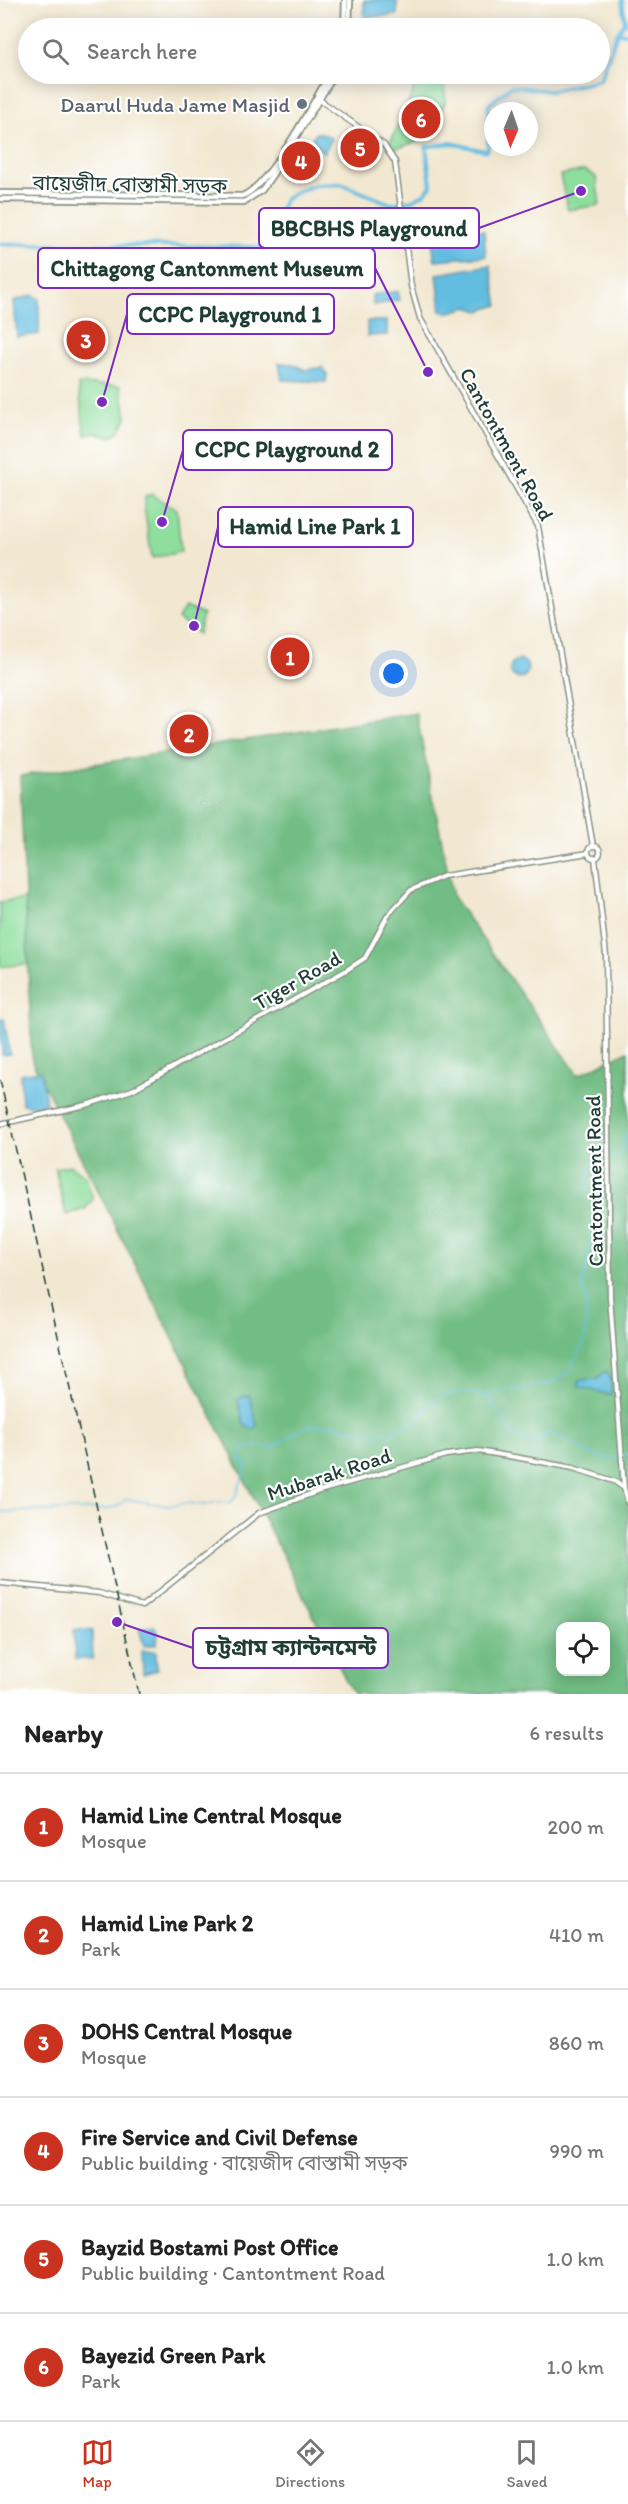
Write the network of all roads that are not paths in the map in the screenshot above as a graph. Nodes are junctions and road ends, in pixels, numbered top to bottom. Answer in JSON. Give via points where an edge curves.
{"nodes":[{"id":1,"x":345,"y":0,"type":"edge"},
{"id":2,"x":350,"y":0,"type":"edge"},
{"id":3,"x":344,"y":18,"type":"edge"},
{"id":4,"x":349,"y":18,"type":"edge"},
{"id":5,"x":325,"y":84,"type":"edge"},
{"id":6,"x":328,"y":84,"type":"edge"},
{"id":7,"x":318,"y":98,"type":"junction"},
{"id":8,"x":0,"y":193,"type":"edge"},
{"id":9,"x":0,"y":199,"type":"edge"},
{"id":10,"x":593,"y":846,"type":"junction"},
{"id":11,"x":588,"y":853,"type":"junction"},
{"id":12,"x":595,"y":858,"type":"junction"},
{"id":13,"x":0,"y":1124,"type":"edge"},
{"id":14,"x":624,"y":1488,"type":"junction"},
{"id":15,"x":628,"y":1503,"type":"edge"},
{"id":16,"x":0,"y":1583,"type":"edge"}],
"edges":[{"from":1,"to":3,"type":"main road"},
{"from":2,"to":4,"type":"main road"},
{"from":5,"to":7,"type":"main road","name":"বায়েজীদ বোস্তামী সড়ক"},
{"from":6,"to":7,"type":"main road","name":"বায়েজীদ বোস্তামী সড়ক"},
{"from":7,"to":8,"type":"main road","name":"বায়েজীদ বোস্তামী সড়ক","via":[[267,175],[242,196]]},
{"from":7,"to":9,"type":"main road","name":"বায়েজীদ বোস্তামী সড়ক","via":[[262,190],[244,202]]},
{"from":7,"to":10,"type":"street","name":"Cantontment Road","via":[[384,146],[395,162],[411,286],[420,318],[541,536]]},
{"from":10,"to":11,"type":"street"},
{"from":10,"to":12,"type":"street","name":"Cantontment Road","via":[[600,851]]},
{"from":11,"to":12,"type":"street"},
{"from":11,"to":13,"type":"street","name":"Tiger Road","via":[[444,876],[411,890],[388,915],[365,957],[345,971],[132,1090],[86,1105]]},
{"from":12,"to":14,"type":"street","name":"Cantontment Road","via":[[606,955],[610,1297]]},
{"from":14,"to":15,"type":"street","name":"Cantontment Road"},
{"from":14,"to":16,"type":"street","name":"Mubarak Road","via":[[614,1480],[573,1468],[520,1458],[478,1451],[446,1455],[319,1491],[259,1513],[142,1606],[99,1593]]}]}
